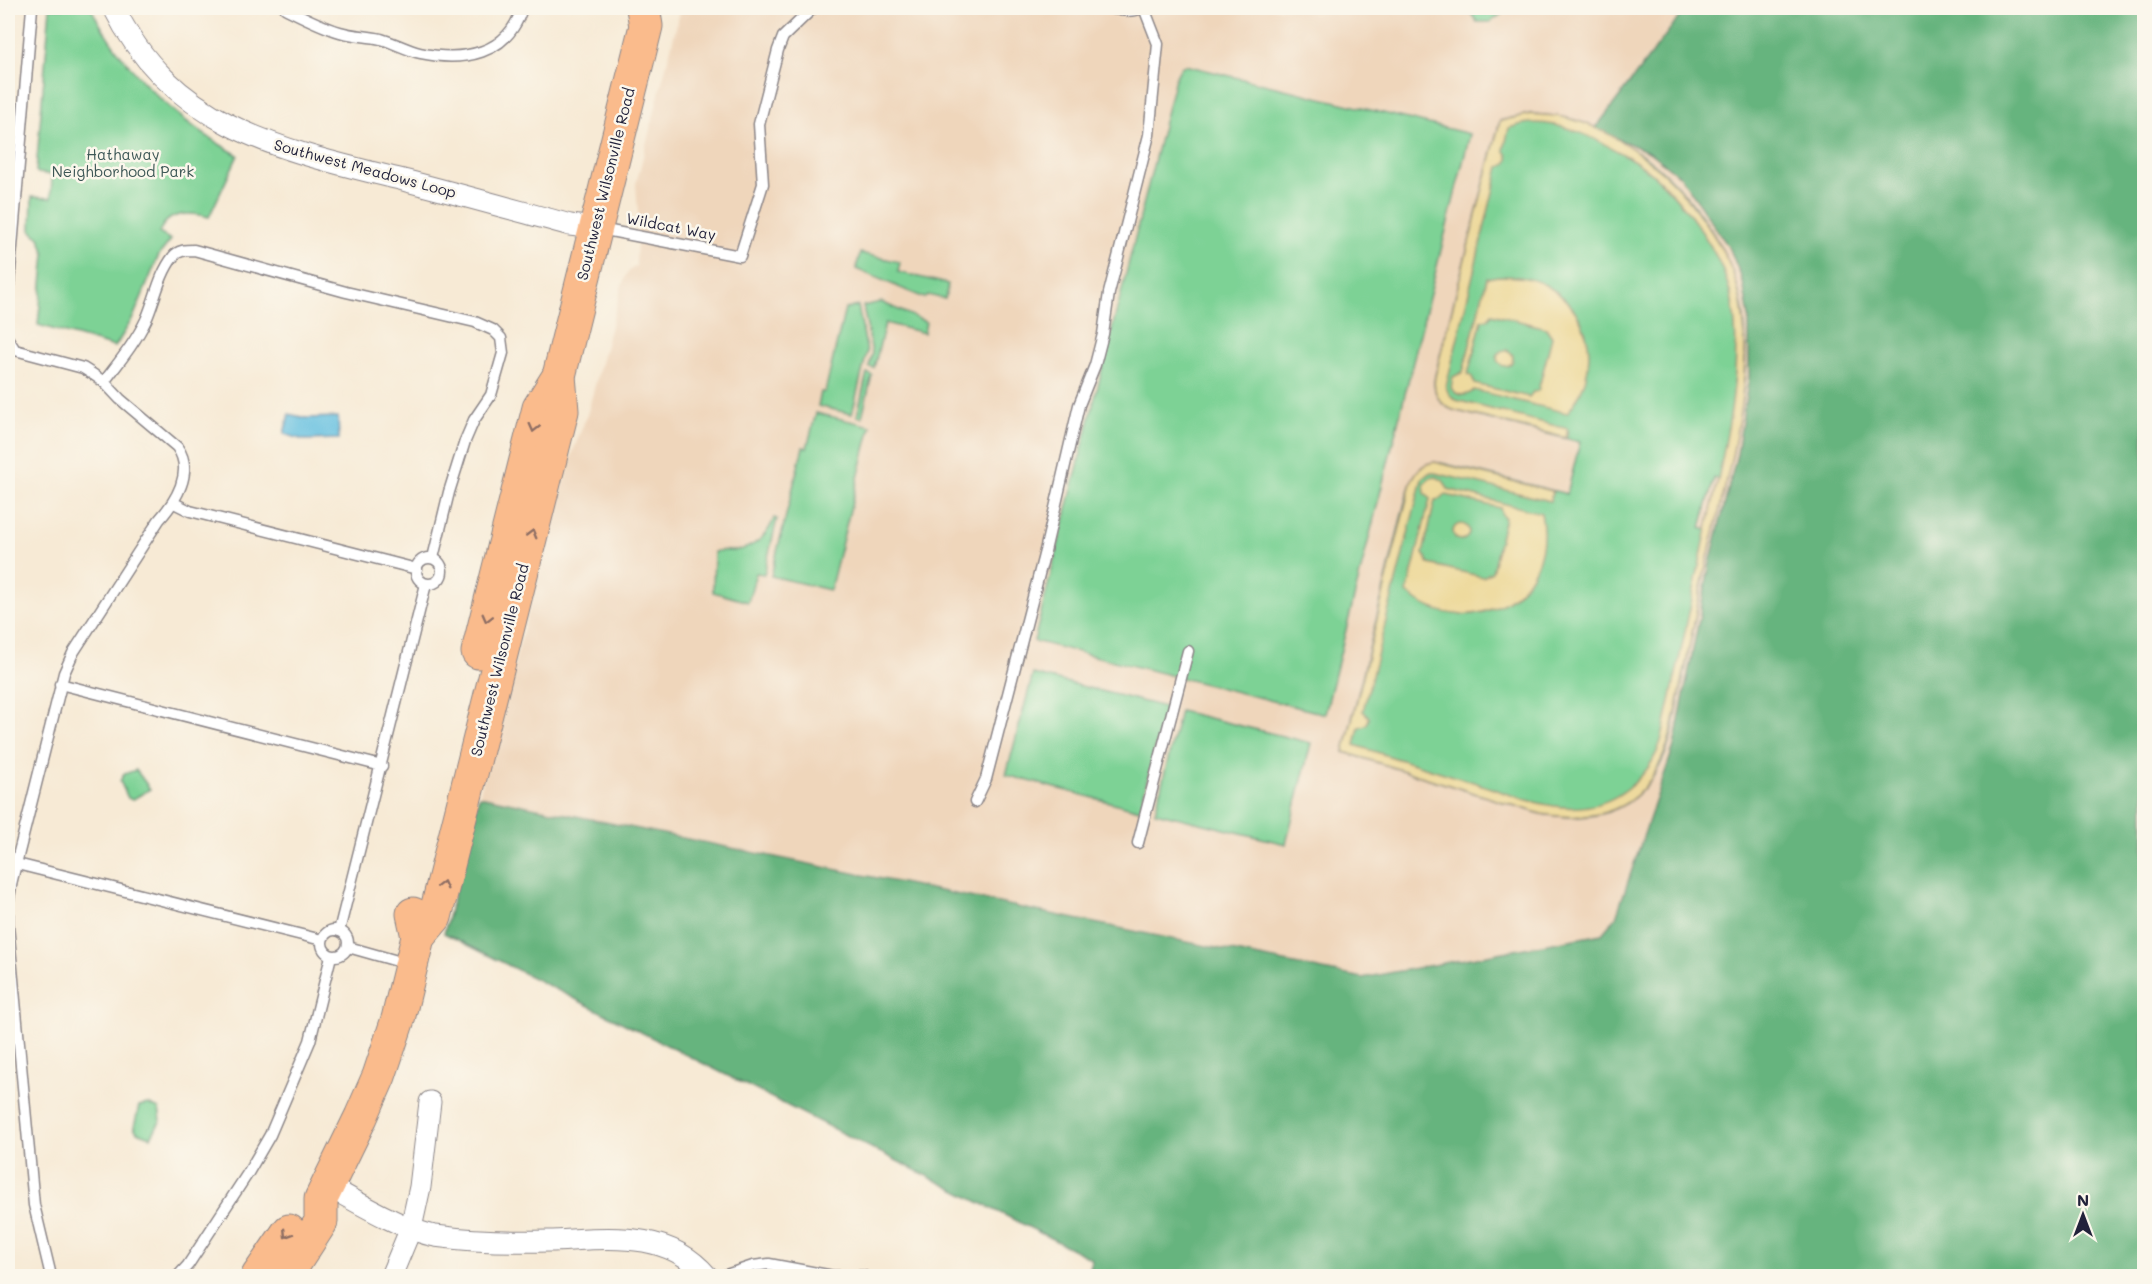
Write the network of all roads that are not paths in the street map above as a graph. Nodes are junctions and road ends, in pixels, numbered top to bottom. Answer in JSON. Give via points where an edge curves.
{"nodes":[{"id":1,"x":32,"y":8,"type":"edge"},
{"id":2,"x":114,"y":8,"type":"edge"},
{"id":3,"x":285,"y":8,"type":"edge"},
{"id":4,"x":522,"y":8,"type":"edge"},
{"id":5,"x":813,"y":8,"type":"edge"},
{"id":6,"x":1108,"y":8,"type":"edge"},
{"id":7,"x":1143,"y":8,"type":"edge"},
{"id":8,"x":649,"y":14,"type":"edge"},
{"id":9,"x":596,"y":228,"type":"junction"},
{"id":10,"x":8,"y":295,"type":"edge"},
{"id":11,"x":8,"y":339,"type":"edge"},
{"id":12,"x":104,"y":382,"type":"junction"},
{"id":13,"x":174,"y":503,"type":"junction"},
{"id":14,"x":433,"y":558,"type":"junction"},
{"id":15,"x":417,"y":568,"type":"junction"},
{"id":16,"x":426,"y":584,"type":"junction"},
{"id":17,"x":1188,"y":651,"type":"dead end"},
{"id":18,"x":60,"y":684,"type":"junction"},
{"id":19,"x":382,"y":766,"type":"junction"},
{"id":20,"x":975,"y":802,"type":"dead end"},
{"id":21,"x":1138,"y":843,"type":"dead end"},
{"id":22,"x":17,"y":864,"type":"junction"},
{"id":23,"x":339,"y":931,"type":"junction"},
{"id":24,"x":322,"y":940,"type":"junction"},
{"id":25,"x":348,"y":947,"type":"junction"},
{"id":26,"x":415,"y":951,"type":"junction"},
{"id":27,"x":331,"y":956,"type":"junction"},
{"id":28,"x":430,"y":1102,"type":"dead end"},
{"id":29,"x":324,"y":1192,"type":"junction"},
{"id":30,"x":411,"y":1228,"type":"junction"},
{"id":31,"x":51,"y":1276,"type":"edge"},
{"id":32,"x":178,"y":1276,"type":"edge"},
{"id":33,"x":258,"y":1276,"type":"edge"},
{"id":34,"x":286,"y":1276,"type":"edge"},
{"id":35,"x":391,"y":1276,"type":"edge"},
{"id":36,"x":707,"y":1276,"type":"edge"},
{"id":37,"x":723,"y":1276,"type":"edge"},
{"id":38,"x":864,"y":1276,"type":"edge"}],
"edges":[{"from":1,"to":10,"type":"lane"},
{"from":2,"to":9,"type":"street","name":"Southwest Meadows Loop","via":[[140,50],[178,91],[211,116],[250,136],[316,158],[570,225]]},
{"from":3,"to":4,"type":"lane","via":[[341,32],[381,39],[419,53],[463,57],[492,48],[507,37]]},
{"from":5,"to":9,"type":"lane","name":"Wildcat Way","via":[[783,37],[778,50],[759,124],[763,184],[741,256]]},
{"from":6,"to":7,"type":"lane"},
{"from":7,"to":20,"type":"lane","via":[[1158,44],[1149,135],[1109,293],[1098,355],[1079,405],[986,779]]},
{"from":8,"to":9,"type":"main road","name":"Southwest Wilsonville Road"},
{"from":9,"to":26,"type":"main road","name":"Southwest Wilsonville Road","via":[[559,376],[562,411],[540,504],[435,917]]},
{"from":11,"to":12,"type":"lane","via":[[15,350],[83,368]]},
{"from":12,"to":13,"type":"lane","via":[[181,452],[182,479]]},
{"from":12,"to":14,"type":"lane","via":[[140,331],[165,269],[174,255],[183,250],[475,322],[493,330],[501,338],[503,353],[491,395],[474,420],[462,452]]},
{"from":13,"to":15,"type":"lane","via":[[190,511]]},
{"from":13,"to":18,"type":"lane","via":[[73,653]]},
{"from":14,"to":15,"type":"lane","via":[[422,560]]},
{"from":14,"to":16,"type":"lane","via":[[441,566],[442,575],[437,582]]},
{"from":15,"to":16,"type":"lane","via":[[419,579]]},
{"from":16,"to":19,"type":"lane"},
{"from":17,"to":21,"type":"lane"},
{"from":18,"to":19,"type":"lane"},
{"from":18,"to":22,"type":"lane"},
{"from":19,"to":23,"type":"lane"},
{"from":22,"to":24,"type":"lane"},
{"from":22,"to":31,"type":"lane","via":[[8,904],[13,986],[34,1205]]},
{"from":23,"to":24,"type":"lane","via":[[327,933]]},
{"from":23,"to":25,"type":"lane","via":[[346,936]]},
{"from":24,"to":27,"type":"lane","via":[[323,950]]},
{"from":25,"to":26,"type":"lane"},
{"from":25,"to":27,"type":"lane","via":[[342,955]]},
{"from":26,"to":29,"type":"main road","name":"Southwest Wilsonville Road","via":[[379,1076]]},
{"from":27,"to":32,"type":"lane","via":[[310,1041],[270,1135]]},
{"from":28,"to":30,"type":"street"},
{"from":29,"to":30,"type":"street"},
{"from":29,"to":33,"type":"main road","name":"Southwest Wilsonville Road","one_way":true,"via":[[300,1212]]},
{"from":29,"to":34,"type":"main road","name":"Southwest Wilsonville Road","via":[[321,1222]]},
{"from":30,"to":35,"type":"street"},
{"from":30,"to":36,"type":"street","via":[[433,1235],[484,1240],[645,1241],[686,1257]]},
{"from":37,"to":38,"type":"lane","via":[[769,1264],[833,1276]]}]}
